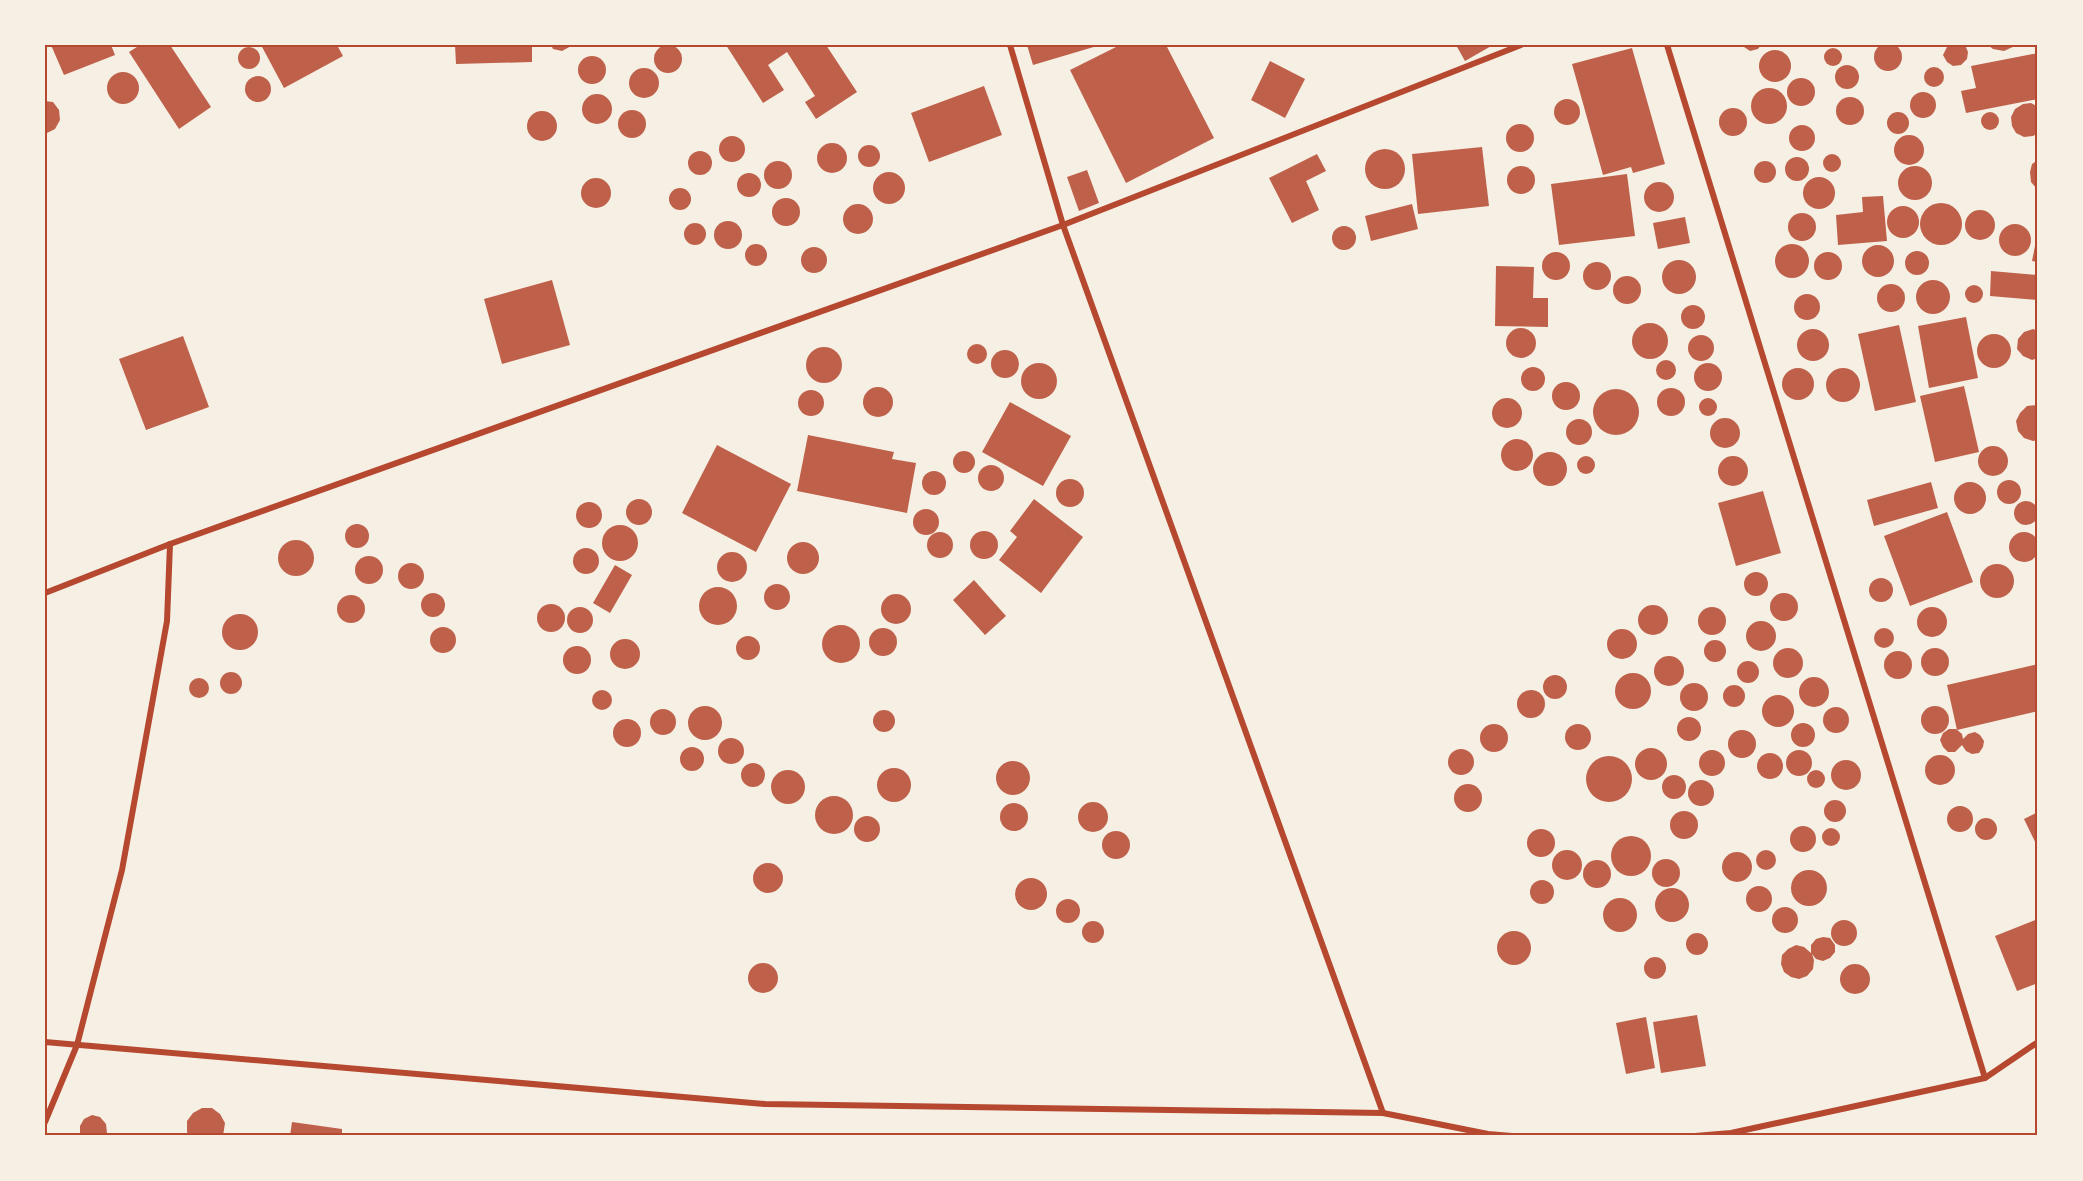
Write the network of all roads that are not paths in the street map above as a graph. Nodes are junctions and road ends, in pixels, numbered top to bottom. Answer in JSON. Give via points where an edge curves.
{"nodes":[{"id":1,"x":1010,"y":45,"type":"edge"},
{"id":2,"x":1521,"y":45,"type":"edge"},
{"id":3,"x":1667,"y":45,"type":"edge"},
{"id":4,"x":1063,"y":225,"type":"junction"},
{"id":5,"x":170,"y":543,"type":"junction"},
{"id":6,"x":45,"y":592,"type":"edge"},
{"id":7,"x":45,"y":1042,"type":"edge"},
{"id":8,"x":2038,"y":1042,"type":"edge"},
{"id":9,"x":77,"y":1044,"type":"junction"},
{"id":10,"x":1985,"y":1077,"type":"junction"},
{"id":11,"x":1383,"y":1113,"type":"junction"},
{"id":12,"x":45,"y":1122,"type":"edge"},
{"id":13,"x":1512,"y":1136,"type":"edge"},
{"id":14,"x":1695,"y":1136,"type":"edge"}],
"edges":[{"from":1,"to":4,"type":"street"},
{"from":2,"to":4,"type":"street"},
{"from":3,"to":10,"type":"street"},
{"from":4,"to":5,"type":"street"},
{"from":4,"to":11,"type":"street"},
{"from":5,"to":6,"type":"street"},
{"from":5,"to":9,"type":"street","via":[[167,621],[126,847]]},
{"from":7,"to":9,"type":"street"},
{"from":8,"to":10,"type":"street"},
{"from":9,"to":11,"type":"street","via":[[765,1104]]},
{"from":9,"to":12,"type":"street"},
{"from":10,"to":14,"type":"street","via":[[1731,1133]]},
{"from":11,"to":13,"type":"street"}]}
